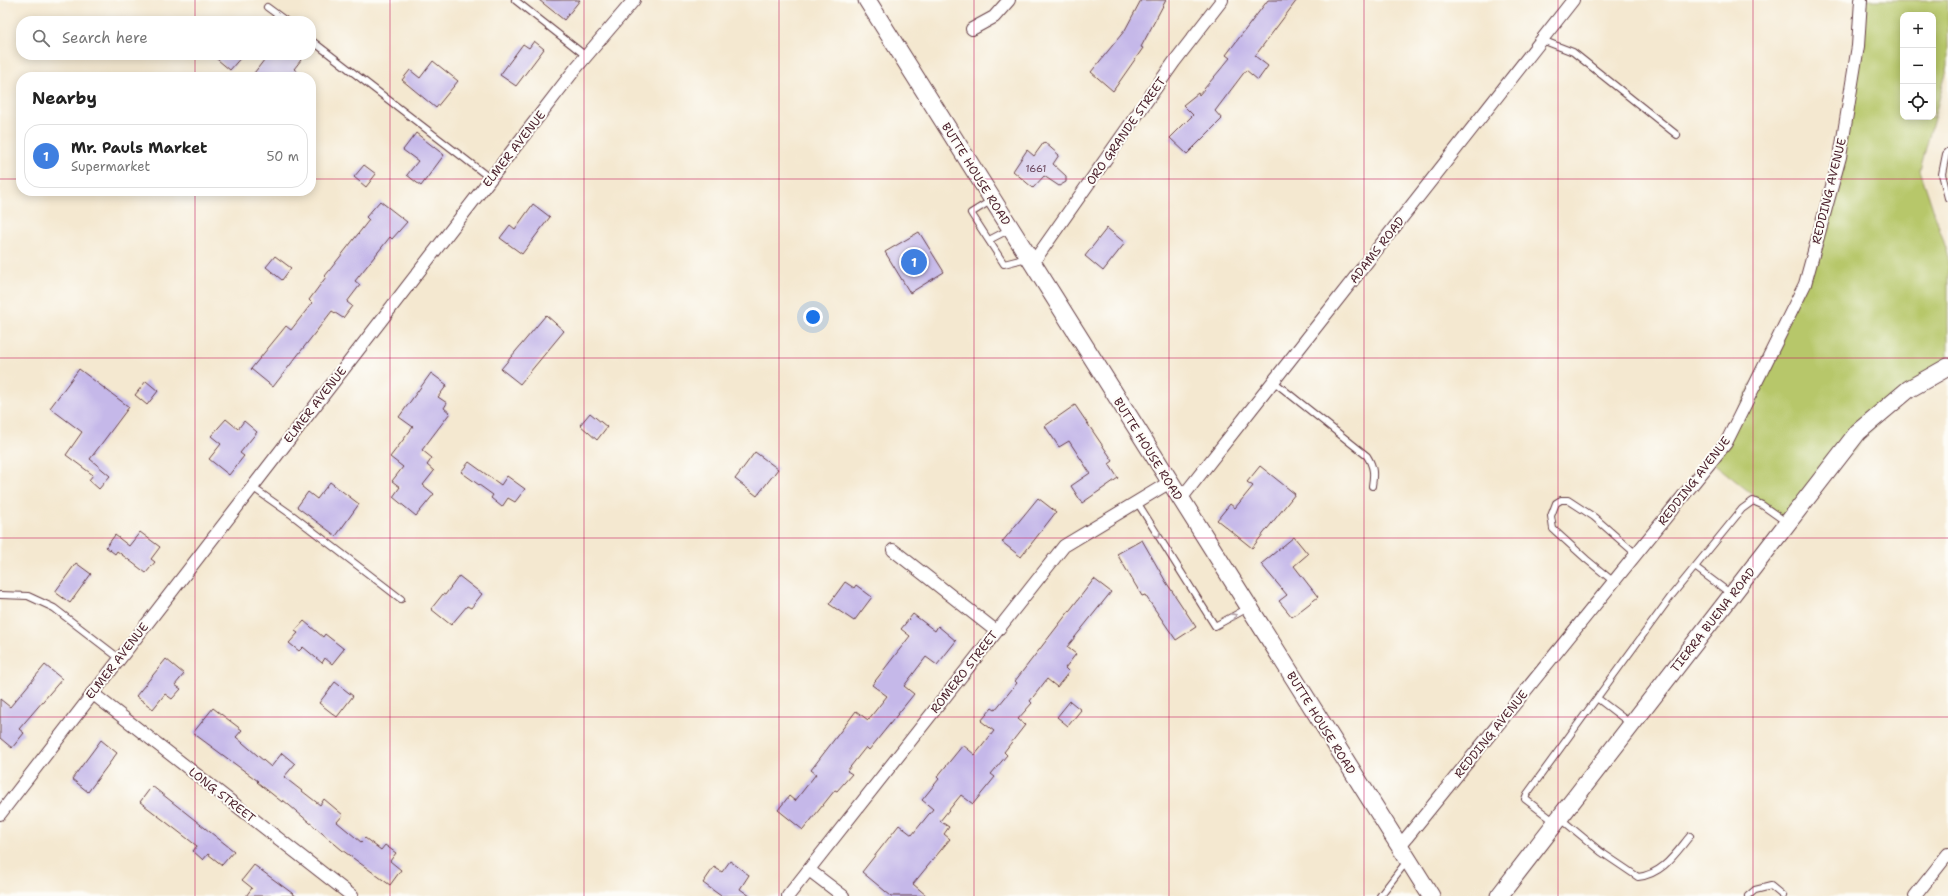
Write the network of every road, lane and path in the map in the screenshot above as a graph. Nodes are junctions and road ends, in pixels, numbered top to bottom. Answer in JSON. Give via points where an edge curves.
{"nodes":[{"id":1,"x":515,"y":0,"type":"edge"},
{"id":2,"x":634,"y":0,"type":"edge"},
{"id":3,"x":867,"y":0,"type":"edge"},
{"id":4,"x":1009,"y":0,"type":"edge"},
{"id":5,"x":1222,"y":0,"type":"edge"},
{"id":6,"x":1573,"y":0,"type":"edge"},
{"id":7,"x":1861,"y":0,"type":"edge"},
{"id":8,"x":267,"y":7,"type":"dead end"},
{"id":9,"x":279,"y":16,"type":"edge"},
{"id":10,"x":972,"y":29,"type":"dead end"},
{"id":11,"x":1542,"y":40,"type":"junction"},
{"id":12,"x":316,"y":44,"type":"edge"},
{"id":13,"x":586,"y":56,"type":"junction"},
{"id":14,"x":1677,"y":135,"type":"dead end"},
{"id":15,"x":1948,"y":152,"type":"edge"},
{"id":16,"x":491,"y":179,"type":"junction"},
{"id":17,"x":1948,"y":198,"type":"edge"},
{"id":18,"x":992,"y":200,"type":"junction"},
{"id":19,"x":1010,"y":229,"type":"junction"},
{"id":20,"x":989,"y":240,"type":"junction"},
{"id":21,"x":1030,"y":261,"type":"junction"},
{"id":22,"x":1948,"y":367,"type":"edge"},
{"id":23,"x":1273,"y":381,"type":"junction"},
{"id":24,"x":1170,"y":482,"type":"junction"},
{"id":25,"x":1372,"y":486,"type":"dead end"},
{"id":26,"x":252,"y":487,"type":"junction"},
{"id":27,"x":1180,"y":500,"type":"junction"},
{"id":28,"x":1137,"y":502,"type":"junction"},
{"id":29,"x":1788,"y":523,"type":"junction"},
{"id":30,"x":893,"y":550,"type":"dead end"},
{"id":31,"x":1636,"y":554,"type":"junction"},
{"id":32,"x":1694,"y":567,"type":"junction"},
{"id":33,"x":1614,"y":582,"type":"junction"},
{"id":34,"x":0,"y":595,"type":"edge"},
{"id":35,"x":1732,"y":595,"type":"junction"},
{"id":36,"x":401,"y":600,"type":"dead end"},
{"id":37,"x":1248,"y":608,"type":"junction"},
{"id":38,"x":996,"y":631,"type":"junction"},
{"id":39,"x":119,"y":658,"type":"junction"},
{"id":40,"x":92,"y":693,"type":"junction"},
{"id":41,"x":1597,"y":698,"type":"junction"},
{"id":42,"x":1632,"y":725,"type":"junction"},
{"id":43,"x":0,"y":814,"type":"edge"},
{"id":44,"x":1558,"y":820,"type":"junction"},
{"id":45,"x":1690,"y":836,"type":"dead end"},
{"id":46,"x":1403,"y":854,"type":"junction"},
{"id":47,"x":1948,"y":854,"type":"edge"},
{"id":48,"x":809,"y":870,"type":"junction"},
{"id":49,"x":352,"y":896,"type":"edge"},
{"id":50,"x":788,"y":896,"type":"edge"},
{"id":51,"x":843,"y":896,"type":"edge"},
{"id":52,"x":1380,"y":896,"type":"edge"},
{"id":53,"x":1431,"y":896,"type":"edge"},
{"id":54,"x":1499,"y":896,"type":"edge"},
{"id":55,"x":1748,"y":896,"type":"edge"},
{"id":56,"x":1783,"y":896,"type":"edge"},
{"id":57,"x":1915,"y":896,"type":"edge"}],
"edges":[{"from":1,"to":13,"type":"lane"},
{"from":2,"to":13,"type":"street","name":"ELMER AVENUE"},
{"from":3,"to":18,"type":"main road","name":"BUTTE HOUSE ROAD"},
{"from":4,"to":10,"type":"street","via":[[994,17]]},
{"from":5,"to":21,"type":"street","name":"ORO GRANDE STREET"},
{"from":6,"to":11,"type":"street","name":"ADAMS ROAD"},
{"from":7,"to":31,"type":"street","name":"REDDING AVENUE","via":[[1858,46],[1840,157],[1806,284],[1726,443]]},
{"from":8,"to":9,"type":"lane"},
{"from":11,"to":14,"type":"lane","via":[[1573,52]]},
{"from":11,"to":23,"type":"street","name":"ADAMS ROAD"},
{"from":12,"to":16,"type":"lane"},
{"from":13,"to":16,"type":"street","name":"ELMER AVENUE"},
{"from":15,"to":17,"type":"lane","via":[[1942,174]]},
{"from":16,"to":26,"type":"street","name":"ELMER AVENUE"},
{"from":18,"to":19,"type":"main road","name":"BUTTE HOUSE ROAD"},
{"from":18,"to":20,"type":"lane","via":[[971,213]]},
{"from":19,"to":20,"type":"lane"},
{"from":19,"to":21,"type":"main road","name":"BUTTE HOUSE ROAD"},
{"from":20,"to":21,"type":"lane","via":[[1004,264]]},
{"from":21,"to":24,"type":"main road","name":"BUTTE HOUSE ROAD"},
{"from":22,"to":29,"type":"main road","name":"TIERRA BUENA ROAD","via":[[1909,389],[1858,432]]},
{"from":23,"to":25,"type":"lane","via":[[1368,456],[1373,465]]},
{"from":23,"to":27,"type":"street","name":"ADAMS ROAD"},
{"from":24,"to":27,"type":"main road","name":"BUTTE HOUSE ROAD"},
{"from":24,"to":28,"type":"street","name":"ROMERO STREET"},
{"from":26,"to":36,"type":"lane"},
{"from":26,"to":39,"type":"street","name":"ELMER AVENUE"},
{"from":27,"to":37,"type":"main road","name":"BUTTE HOUSE ROAD"},
{"from":28,"to":37,"type":"lane","one_way":true,"via":[[1215,626]]},
{"from":28,"to":38,"type":"street","name":"ROMERO STREET","via":[[1064,546]]},
{"from":29,"to":32,"type":"lane","via":[[1753,501],[1742,508]]},
{"from":29,"to":35,"type":"main road","name":"TIERRA BUENA ROAD"},
{"from":30,"to":38,"type":"street"},
{"from":31,"to":33,"type":"street","name":"REDDING AVENUE"},
{"from":31,"to":33,"type":"lane","via":[[1594,517],[1568,500],[1556,503],[1551,516],[1553,529]]},
{"from":32,"to":35,"type":"lane"},
{"from":32,"to":41,"type":"lane"},
{"from":33,"to":46,"type":"street","name":"REDDING AVENUE"},
{"from":34,"to":39,"type":"lane","via":[[28,596],[54,608]]},
{"from":35,"to":42,"type":"main road","name":"TIERRA BUENA ROAD"},
{"from":37,"to":46,"type":"main road","name":"BUTTE HOUSE ROAD"},
{"from":38,"to":48,"type":"street","name":"ROMERO STREET"},
{"from":39,"to":40,"type":"street","name":"ELMER AVENUE"},
{"from":40,"to":43,"type":"street","name":"ELMER AVENUE"},
{"from":40,"to":49,"type":"street","name":"LONG STREET"},
{"from":41,"to":42,"type":"lane"},
{"from":41,"to":44,"type":"lane","via":[[1525,799]]},
{"from":42,"to":44,"type":"main road","name":"TIERRA BUENA ROAD"},
{"from":44,"to":45,"type":"lane","via":[[1638,877],[1655,873]]},
{"from":44,"to":54,"type":"main road","name":"TIERRA BUENA ROAD"},
{"from":46,"to":52,"type":"lane"},
{"from":46,"to":53,"type":"main road","name":"BUTTE HOUSE ROAD"},
{"from":47,"to":57,"type":"street"},
{"from":48,"to":50,"type":"street","name":"ROMERO STREET"},
{"from":48,"to":51,"type":"street"},
{"from":55,"to":56,"type":"lane","via":[[1756,890],[1771,886]]}]}
